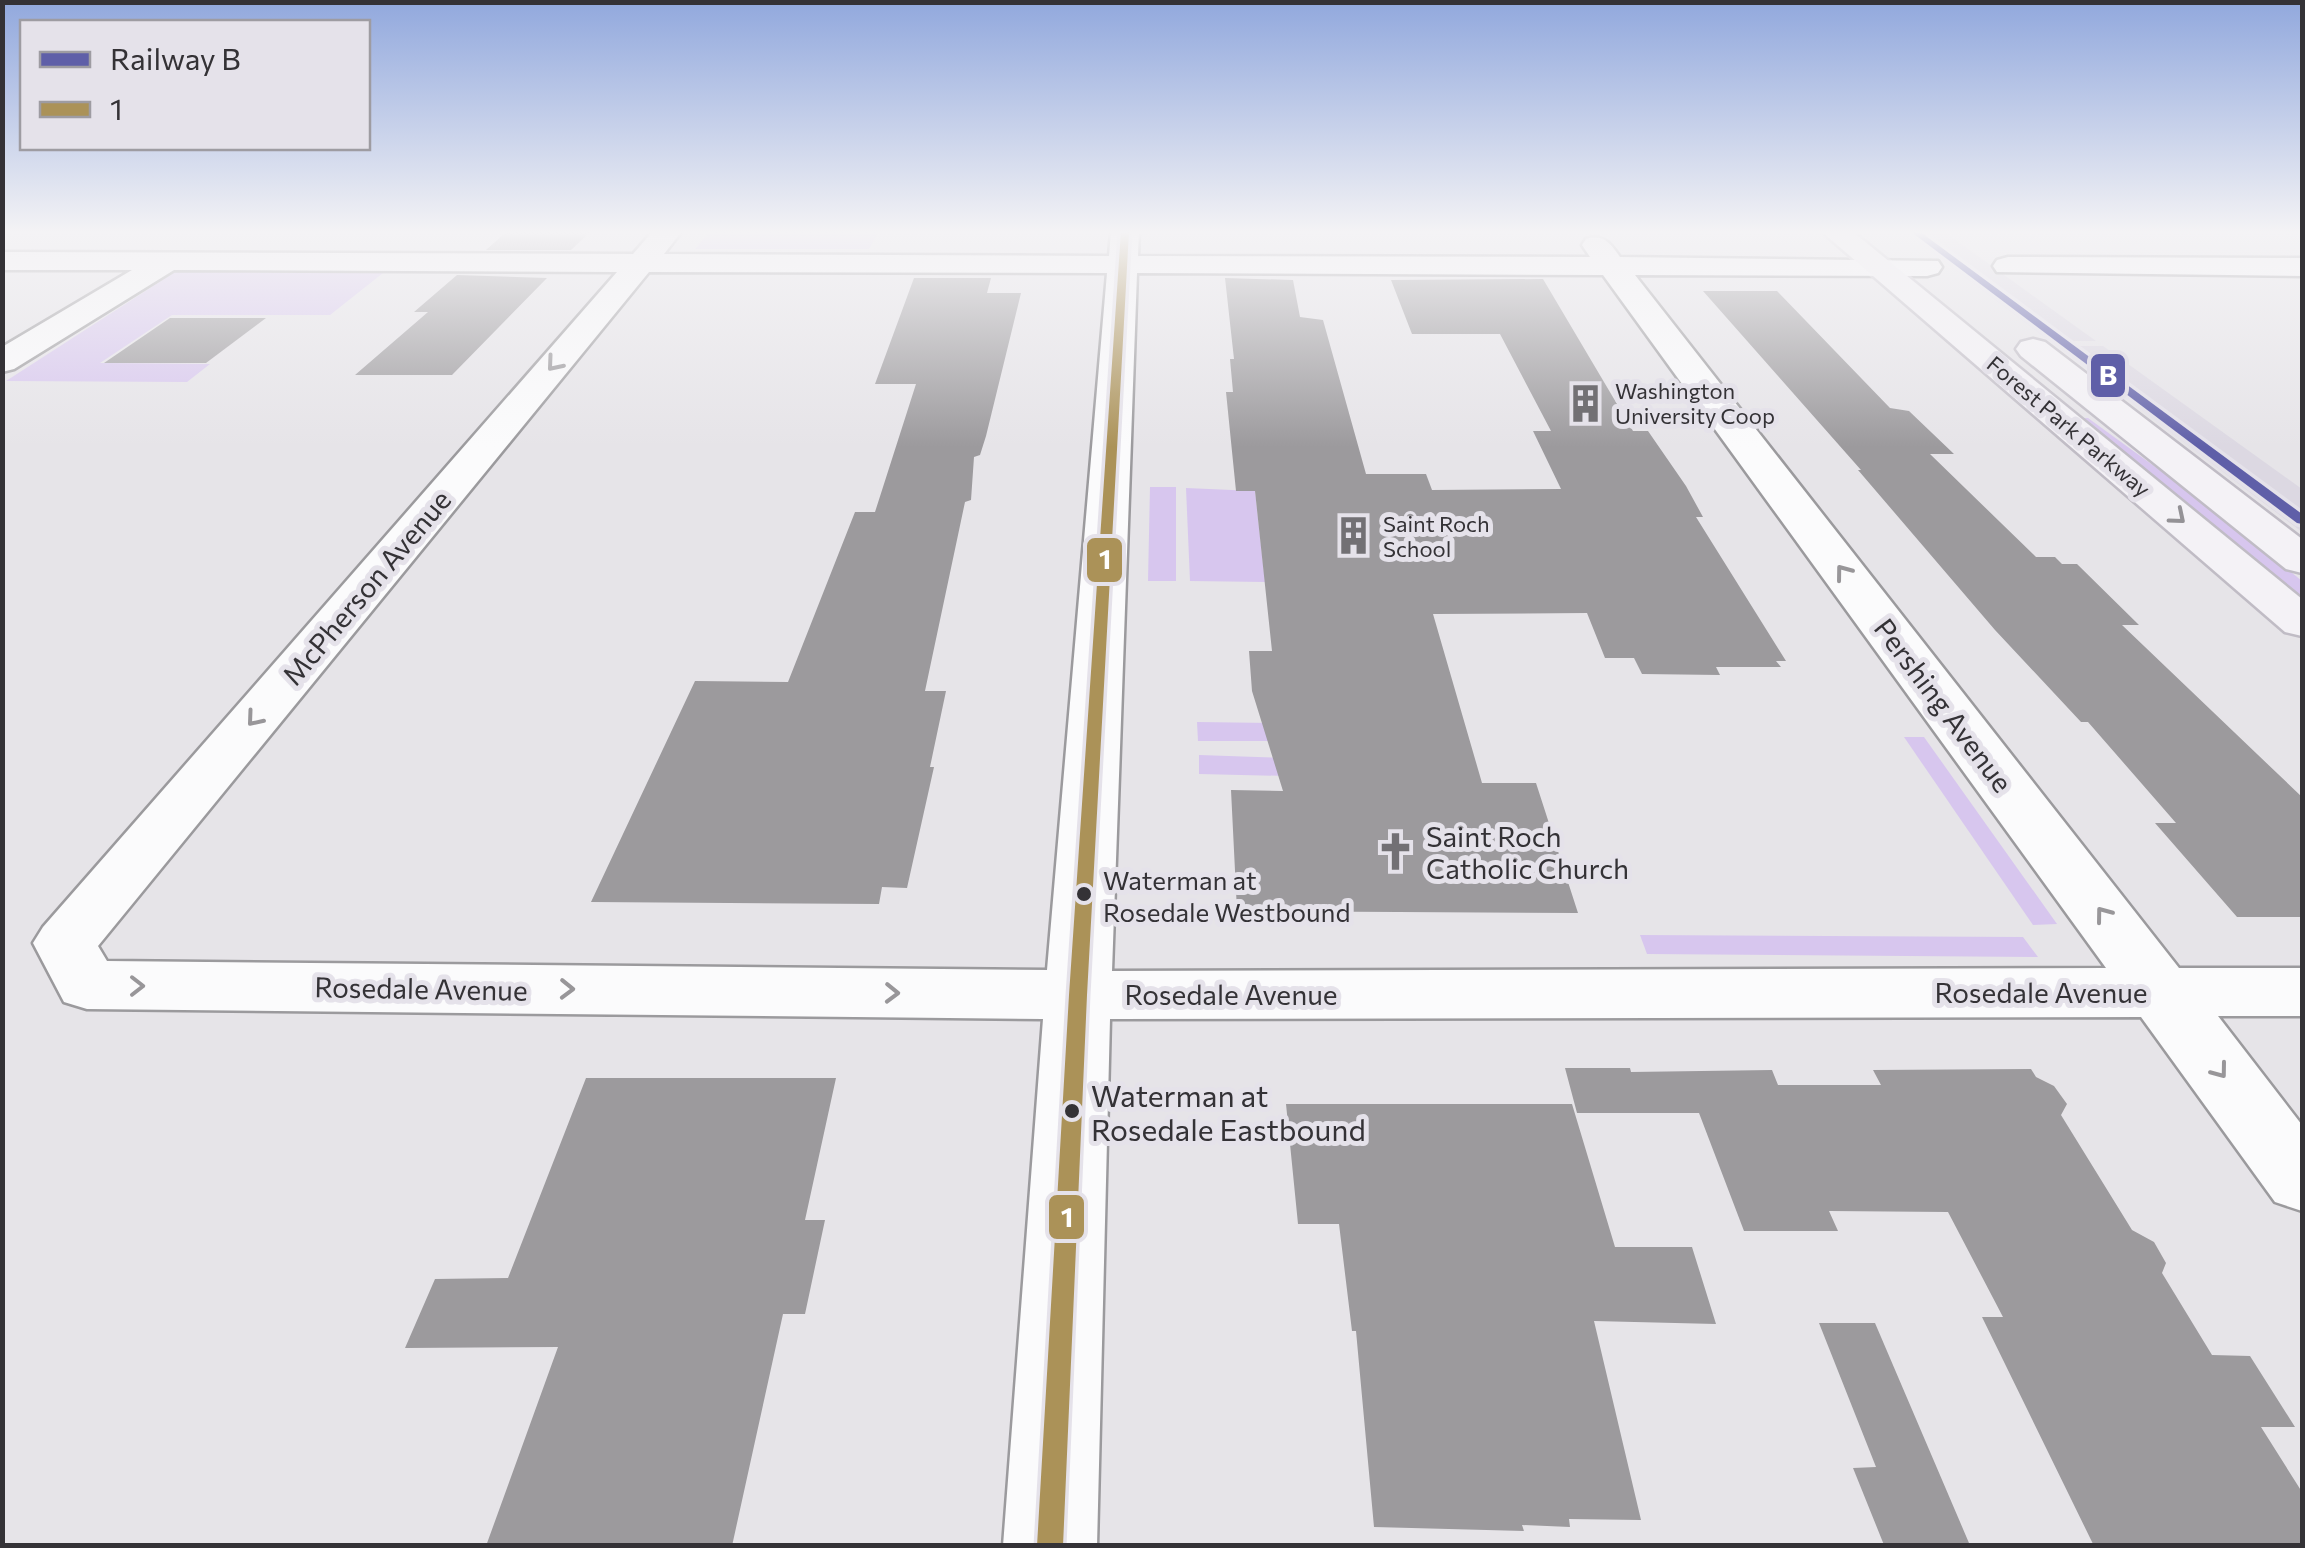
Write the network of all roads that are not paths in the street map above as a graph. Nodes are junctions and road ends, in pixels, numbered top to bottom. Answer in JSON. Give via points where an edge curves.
{"nodes":[{"id":1,"x":98,"y":303,"type":"edge"},
{"id":2,"x":606,"y":303,"type":"edge"},
{"id":3,"x":1121,"y":303,"type":"edge"},
{"id":4,"x":1640,"y":303,"type":"edge"},
{"id":5,"x":1942,"y":303,"type":"edge"},
{"id":6,"x":2004,"y":326,"type":"dead end"},
{"id":7,"x":2,"y":362,"type":"edge"},
{"id":8,"x":2302,"y":560,"type":"edge"},
{"id":9,"x":2302,"y":622,"type":"edge"},
{"id":10,"x":64,"y":944,"type":"joint"},
{"id":11,"x":2162,"y":992,"type":"junction"},
{"id":12,"x":2302,"y":992,"type":"edge"},
{"id":13,"x":1078,"y":995,"type":"junction"},
{"id":14,"x":2302,"y":1180,"type":"edge"},
{"id":15,"x":1050,"y":1546,"type":"edge"}],
"edges":[{"from":1,"to":7,"type":"street"},
{"from":2,"to":10,"type":"street","name":"McPherson Avenue","one_way":true},
{"from":3,"to":13,"type":"street"},
{"from":11,"to":4,"type":"street","name":"Pershing Avenue","one_way":true},
{"from":5,"to":9,"type":"main road","name":"Forest Park Parkway","one_way":true},
{"from":6,"to":8,"type":"main road","name":"Forest Park Parkway"},
{"from":10,"to":13,"type":"street","name":"Rosedale Avenue","one_way":true,"via":[[87,985]]},
{"from":11,"to":12,"type":"street","name":"Rosedale Avenue"},
{"from":11,"to":13,"type":"street","name":"Rosedale Avenue"},
{"from":11,"to":14,"type":"street","name":"Pershing Avenue","one_way":true},
{"from":13,"to":15,"type":"street"}]}
